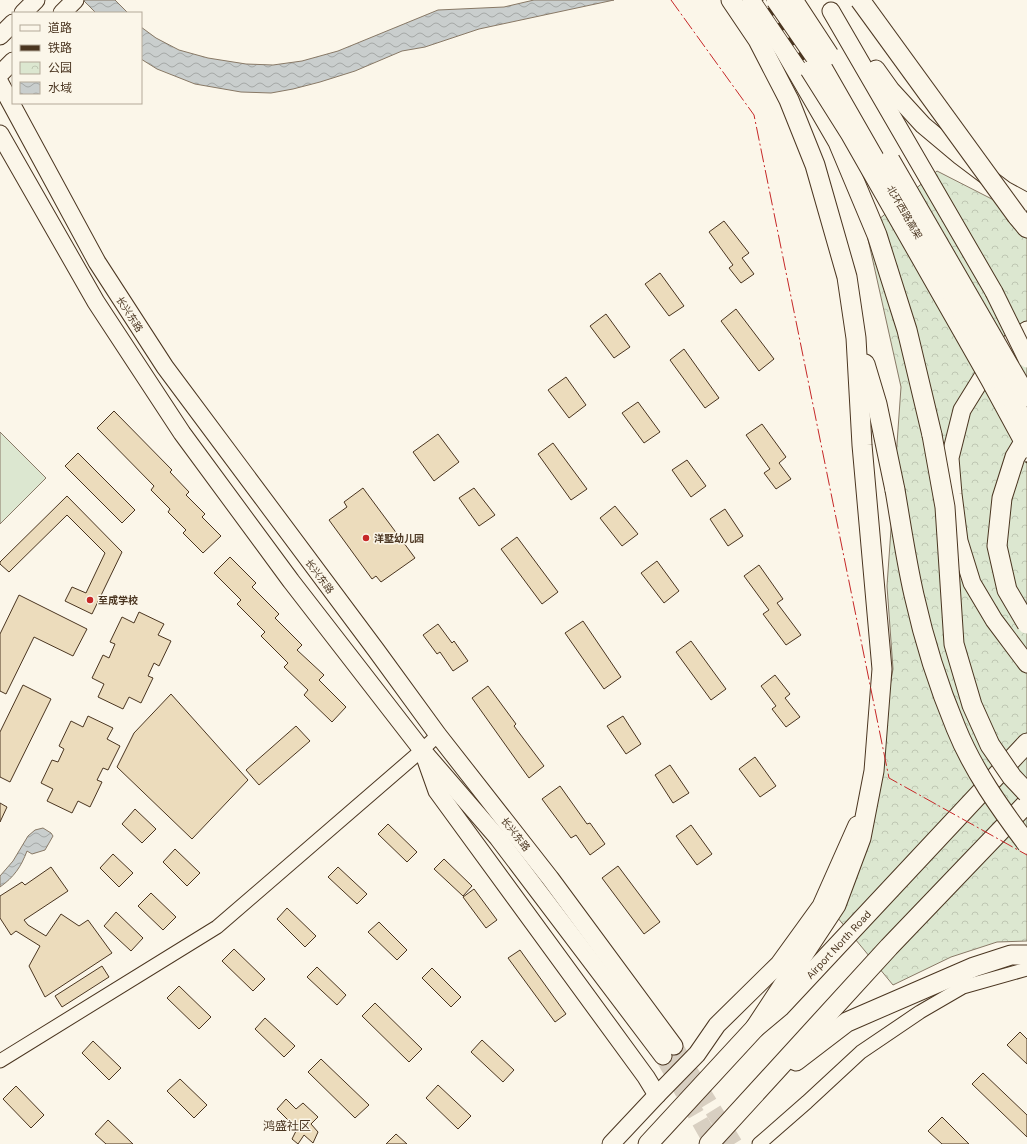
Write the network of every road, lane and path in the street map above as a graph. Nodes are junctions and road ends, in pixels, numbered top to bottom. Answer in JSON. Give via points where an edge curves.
{"nodes":[{"id":1,"x":36,"y":0,"type":"edge"},
{"id":2,"x":75,"y":0,"type":"edge"},
{"id":3,"x":731,"y":0,"type":"edge"},
{"id":4,"x":752,"y":0,"type":"edge"},
{"id":5,"x":763,"y":0,"type":"edge"},
{"id":6,"x":776,"y":0,"type":"edge"},
{"id":7,"x":793,"y":0,"type":"edge"},
{"id":8,"x":860,"y":0,"type":"edge"},
{"id":9,"x":828,"y":5,"type":"edge"},
{"id":10,"x":24,"y":12,"type":"edge"},
{"id":11,"x":63,"y":12,"type":"edge"},
{"id":12,"x":12,"y":24,"type":"edge"},
{"id":13,"x":0,"y":36,"type":"edge"},
{"id":14,"x":12,"y":62,"type":"edge"},
{"id":15,"x":0,"y":74,"type":"edge"},
{"id":16,"x":0,"y":83,"type":"edge"},
{"id":17,"x":0,"y":134,"type":"edge"},
{"id":18,"x":1027,"y":202,"type":"edge"},
{"id":19,"x":1027,"y":228,"type":"edge"},
{"id":20,"x":1027,"y":330,"type":"edge"},
{"id":21,"x":856,"y":338,"type":"junction"},
{"id":22,"x":1027,"y":359,"type":"edge"},
{"id":23,"x":1027,"y":397,"type":"edge"},
{"id":24,"x":1027,"y":428,"type":"edge"},
{"id":25,"x":1027,"y":437,"type":"edge"},
{"id":26,"x":1027,"y":449,"type":"edge"},
{"id":27,"x":1027,"y":624,"type":"edge"},
{"id":28,"x":1027,"y":664,"type":"edge"},
{"id":29,"x":438,"y":735,"type":"junction"},
{"id":30,"x":1027,"y":743,"type":"edge"},
{"id":31,"x":422,"y":750,"type":"junction"},
{"id":32,"x":1027,"y":792,"type":"edge"},
{"id":33,"x":869,"y":799,"type":"junction"},
{"id":34,"x":1027,"y":804,"type":"edge"},
{"id":35,"x":1027,"y":844,"type":"edge"},
{"id":36,"x":1027,"y":955,"type":"edge"},
{"id":37,"x":1027,"y":969,"type":"edge"},
{"id":38,"x":755,"y":1028,"type":"junction"},
{"id":39,"x":0,"y":1061,"type":"edge"},
{"id":40,"x":756,"y":1092,"type":"junction"},
{"id":41,"x":657,"y":1095,"type":"junction"},
{"id":42,"x":611,"y":1144,"type":"edge"},
{"id":43,"x":648,"y":1144,"type":"edge"},
{"id":44,"x":709,"y":1144,"type":"edge"},
{"id":45,"x":759,"y":1144,"type":"edge"}],
"edges":[{"from":1,"to":10,"type":"main road"},
{"from":2,"to":11,"type":"main road"},
{"from":3,"to":21,"type":"highway","via":[[758,40],[789,100],[814,165],[847,277]]},
{"from":4,"to":32,"type":"highway","bridge":true,"via":[[838,142],[878,235],[907,330],[932,435],[945,507],[954,644],[972,705],[990,745],[1012,777]]},
{"from":5,"to":26,"type":"main road","bridge":true,"via":[[850,135]]},
{"from":6,"to":24,"type":"highway","name":"北环西路高架","bridge":true,"via":[[819,62]]},
{"from":7,"to":23,"type":"highway","name":"北环西路高架","bridge":true,"via":[[828,54]]},
{"from":8,"to":19,"type":"highway","bridge":true},
{"from":9,"to":18,"type":"main road","via":[[891,90],[923,125],[1005,190]]},
{"from":9,"to":22,"type":"main road","bridge":true,"via":[[994,292]]},
{"from":12,"to":13,"type":"main road"},
{"from":14,"to":15,"type":"main road"},
{"from":16,"to":29,"type":"main road","name":"长兴东路","via":[[97,262],[164,367]]},
{"from":17,"to":31,"type":"main road","name":"长兴东路","via":[[96,302],[182,432],[291,581]]},
{"from":20,"to":28,"type":"main road","via":[[998,352],[962,410],[950,458],[959,541],[972,583],[994,620]]},
{"from":21,"to":33,"type":"highway","via":[[862,446],[882,669],[874,771]]},
{"from":21,"to":35,"type":"highway","bridge":true,"via":[[877,404],[914,595],[931,660],[956,729],[976,770]]},
{"from":25,"to":27,"type":"highway","bridge":true,"via":[[1015,457],[1002,498],[997,546],[1007,590]]},
{"from":29,"to":31,"type":"street"},
{"from":29,"to":31,"type":"main road","name":"长兴东路","via":[[550,878],[668,1051],[498,838]]},
{"from":30,"to":38,"type":"highway","name":"Airport North Road","via":[[780,1007]]},
{"from":31,"to":39,"type":"street","via":[[217,927]]},
{"from":31,"to":41,"type":"main road","via":[[437,791]]},
{"from":33,"to":38,"type":"highway","via":[[861,838],[836,905]]},
{"from":33,"to":41,"type":"main road","via":[[821,906],[779,964],[717,1024],[697,1054]]},
{"from":34,"to":40,"type":"highway","via":[[889,947]]},
{"from":36,"to":40,"type":"highway","via":[[1011,955],[974,967],[847,1022]]},
{"from":37,"to":45,"type":"street","via":[[963,987],[920,1012],[861,1052]]},
{"from":38,"to":43,"type":"highway","name":"Airport North Road"},
{"from":40,"to":44,"type":"highway"},
{"from":41,"to":42,"type":"main road"}]}
